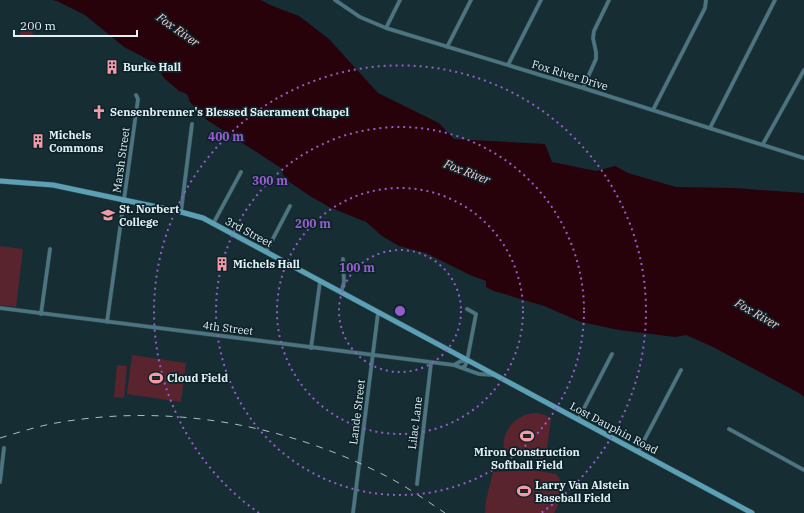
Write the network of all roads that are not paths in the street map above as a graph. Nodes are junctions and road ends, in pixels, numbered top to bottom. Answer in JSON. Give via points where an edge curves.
{"nodes":[{"id":1,"x":335,"y":0,"type":"edge"},
{"id":2,"x":400,"y":0,"type":"edge"},
{"id":3,"x":471,"y":0,"type":"edge"},
{"id":4,"x":541,"y":0,"type":"edge"},
{"id":5,"x":609,"y":0,"type":"edge"},
{"id":6,"x":706,"y":0,"type":"edge"},
{"id":7,"x":775,"y":0,"type":"edge"},
{"id":8,"x":386,"y":28,"type":"junction"},
{"id":9,"x":447,"y":47,"type":"junction"},
{"id":10,"x":508,"y":65,"type":"junction"},
{"id":11,"x":804,"y":70,"type":"edge"},
{"id":12,"x":583,"y":88,"type":"junction"},
{"id":13,"x":136,"y":95,"type":"dead end"},
{"id":14,"x":653,"y":110,"type":"junction"},
{"id":15,"x":192,"y":124,"type":"dead end"},
{"id":16,"x":710,"y":128,"type":"junction"},
{"id":17,"x":763,"y":144,"type":"junction"},
{"id":18,"x":804,"y":158,"type":"edge"},
{"id":19,"x":241,"y":172,"type":"dead end"},
{"id":20,"x":0,"y":181,"type":"edge"},
{"id":21,"x":124,"y":200,"type":"junction"},
{"id":22,"x":290,"y":206,"type":"dead end"},
{"id":23,"x":181,"y":212,"type":"junction"},
{"id":24,"x":213,"y":224,"type":"junction"},
{"id":25,"x":50,"y":249,"type":"dead end"},
{"id":26,"x":266,"y":252,"type":"junction"},
{"id":27,"x":343,"y":258,"type":"dead end"},
{"id":28,"x":320,"y":282,"type":"junction"},
{"id":29,"x":341,"y":293,"type":"junction"},
{"id":30,"x":0,"y":308,"type":"edge"},
{"id":31,"x":467,"y":309,"type":"dead end"},
{"id":32,"x":378,"y":313,"type":"junction"},
{"id":33,"x":41,"y":314,"type":"junction"},
{"id":34,"x":108,"y":322,"type":"junction"},
{"id":35,"x":311,"y":348,"type":"junction"},
{"id":36,"x":612,"y":354,"type":"dead end"},
{"id":37,"x":373,"y":356,"type":"junction"},
{"id":38,"x":467,"y":361,"type":"junction"},
{"id":39,"x":431,"y":363,"type":"junction"},
{"id":40,"x":454,"y":365,"type":"junction"},
{"id":41,"x":462,"y":368,"type":"junction"},
{"id":42,"x":681,"y":370,"type":"dead end"},
{"id":43,"x":493,"y":375,"type":"junction"},
{"id":44,"x":578,"y":420,"type":"junction"},
{"id":45,"x":729,"y":429,"type":"dead end"},
{"id":46,"x":4,"y":448,"type":"dead end"},
{"id":47,"x":638,"y":452,"type":"junction"},
{"id":48,"x":804,"y":470,"type":"edge"},
{"id":49,"x":0,"y":482,"type":"edge"},
{"id":50,"x":417,"y":484,"type":"dead end"},
{"id":51,"x":353,"y":513,"type":"edge"},
{"id":52,"x":752,"y":513,"type":"edge"}],
"edges":[{"from":1,"to":8,"type":"street","name":"Fox River Drive","via":[[360,17]]},
{"from":2,"to":8,"type":"street"},
{"from":3,"to":9,"type":"street"},
{"from":4,"to":10,"type":"street"},
{"from":5,"to":12,"type":"street","via":[[594,31],[596,59]]},
{"from":6,"to":14,"type":"street","via":[[705,8]]},
{"from":7,"to":16,"type":"street"},
{"from":8,"to":9,"type":"street","name":"Fox River Drive"},
{"from":9,"to":10,"type":"street","name":"Fox River Drive"},
{"from":10,"to":12,"type":"street","name":"Fox River Drive"},
{"from":11,"to":17,"type":"street"},
{"from":12,"to":14,"type":"street","name":"Fox River Drive"},
{"from":13,"to":21,"type":"street","name":"Marsh Street"},
{"from":14,"to":16,"type":"street","name":"Fox River Drive"},
{"from":15,"to":23,"type":"street"},
{"from":16,"to":17,"type":"street","name":"Fox River Drive"},
{"from":17,"to":18,"type":"street","name":"Fox River Drive"},
{"from":19,"to":24,"type":"street"},
{"from":20,"to":21,"type":"main road","name":"3rd Street","via":[[53,185]]},
{"from":21,"to":23,"type":"main road","name":"3rd Street"},
{"from":21,"to":34,"type":"street","name":"Marsh Street"},
{"from":22,"to":26,"type":"street"},
{"from":23,"to":24,"type":"main road","name":"3rd Street"},
{"from":24,"to":26,"type":"main road","name":"3rd Street"},
{"from":25,"to":33,"type":"street"},
{"from":26,"to":28,"type":"main road","name":"3rd Street"},
{"from":27,"to":29,"type":"street","via":[[344,282]]},
{"from":28,"to":29,"type":"main road","name":"3rd Street"},
{"from":28,"to":35,"type":"street"},
{"from":29,"to":32,"type":"main road","name":"3rd Street"},
{"from":30,"to":33,"type":"street","name":"4th Street"},
{"from":31,"to":38,"type":"street","via":[[476,314]]},
{"from":32,"to":37,"type":"street","name":"Lande Street"},
{"from":32,"to":38,"type":"main road","name":"3rd Street"},
{"from":33,"to":34,"type":"street","name":"4th Street"},
{"from":34,"to":35,"type":"street","name":"4th Street"},
{"from":35,"to":37,"type":"street","name":"4th Street"},
{"from":36,"to":44,"type":"street"},
{"from":37,"to":39,"type":"street","name":"4th Street"},
{"from":37,"to":51,"type":"street","name":"Lande Street"},
{"from":38,"to":40,"type":"street","name":"4th Street"},
{"from":38,"to":41,"type":"street"},
{"from":38,"to":43,"type":"main road","name":"Lost Dauphin Road"},
{"from":39,"to":40,"type":"street","name":"4th Street"},
{"from":39,"to":50,"type":"street","name":"Lilac Lane"},
{"from":40,"to":41,"type":"street","name":"4th Street"},
{"from":41,"to":43,"type":"street","name":"4th Street","via":[[479,374]]},
{"from":42,"to":47,"type":"street"},
{"from":43,"to":44,"type":"main road","name":"Lost Dauphin Road"},
{"from":44,"to":47,"type":"main road","name":"Lost Dauphin Road"},
{"from":45,"to":48,"type":"street"},
{"from":46,"to":49,"type":"street"},
{"from":47,"to":52,"type":"main road","name":"Lost Dauphin Road"}]}
